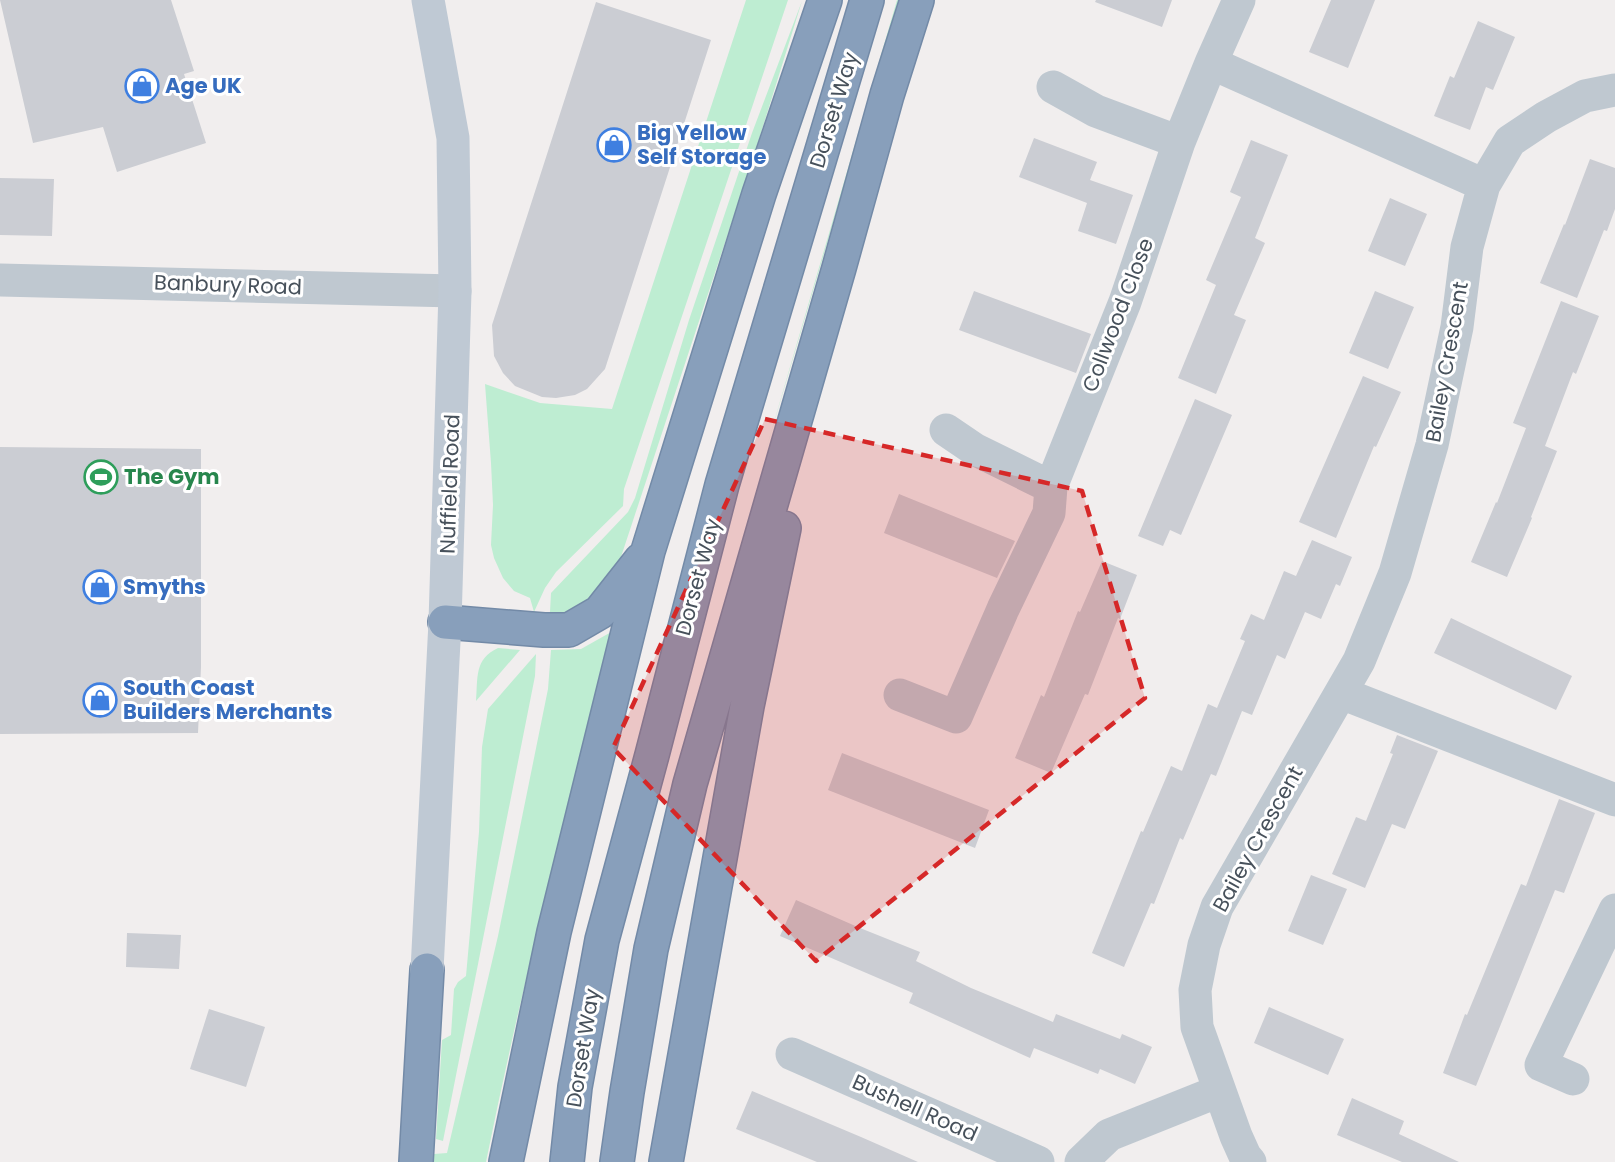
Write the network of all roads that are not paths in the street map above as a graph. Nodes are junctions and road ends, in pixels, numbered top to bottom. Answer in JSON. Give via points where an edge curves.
{"nodes":[{"id":1,"x":428,"y":0,"type":"edge"},
{"id":2,"x":825,"y":0,"type":"edge"},
{"id":3,"x":867,"y":0,"type":"edge"},
{"id":4,"x":916,"y":0,"type":"edge"},
{"id":5,"x":1239,"y":0,"type":"edge"},
{"id":6,"x":1211,"y":63,"type":"junction"},
{"id":7,"x":1053,"y":87,"type":"dead end"},
{"id":8,"x":1615,"y":90,"type":"edge"},
{"id":9,"x":1179,"y":142,"type":"junction"},
{"id":10,"x":1484,"y":185,"type":"junction"},
{"id":11,"x":839,"y":268,"type":"junction"},
{"id":12,"x":0,"y":280,"type":"edge"},
{"id":13,"x":455,"y":291,"type":"junction"},
{"id":14,"x":946,"y":430,"type":"dead end"},
{"id":15,"x":1051,"y":487,"type":"junction"},
{"id":16,"x":648,"y":551,"type":"junction"},
{"id":17,"x":446,"y":622,"type":"junction"},
{"id":18,"x":1341,"y":693,"type":"junction"},
{"id":19,"x":900,"y":695,"type":"dead end"},
{"id":20,"x":1615,"y":800,"type":"edge"},
{"id":21,"x":1615,"y":910,"type":"edge"},
{"id":22,"x":427,"y":970,"type":"joint"},
{"id":23,"x":792,"y":1054,"type":"dead end"},
{"id":24,"x":1573,"y":1079,"type":"dead end"},
{"id":25,"x":1219,"y":1092,"type":"junction"},
{"id":26,"x":416,"y":1162,"type":"edge"},
{"id":27,"x":506,"y":1162,"type":"edge"},
{"id":28,"x":567,"y":1162,"type":"edge"},
{"id":29,"x":617,"y":1162,"type":"edge"},
{"id":30,"x":666,"y":1162,"type":"edge"},
{"id":31,"x":1038,"y":1162,"type":"edge"},
{"id":32,"x":1081,"y":1162,"type":"edge"},
{"id":33,"x":1250,"y":1162,"type":"edge"}],
"edges":[{"from":1,"to":13,"type":"street","name":"Nuffield Road","via":[[453,138]]},
{"from":2,"to":16,"type":"highway","via":[[759,194]]},
{"from":3,"to":28,"type":"highway","name":"Dorset Way","via":[[722,484],[602,940],[575,1088]]},
{"from":4,"to":11,"type":"highway"},
{"from":5,"to":6,"type":"street","name":"Collwood Close"},
{"from":6,"to":9,"type":"street","name":"Collwood Close"},
{"from":6,"to":10,"type":"street"},
{"from":7,"to":9,"type":"street","via":[[1096,111]]},
{"from":8,"to":10,"type":"street","name":"Bailey Crescent","via":[[1586,96],[1510,141]]},
{"from":9,"to":15,"type":"street","name":"Collwood Close","via":[[1125,302]]},
{"from":10,"to":18,"type":"street","name":"Bailey Crescent","via":[[1467,247],[1457,327],[1432,445],[1395,573],[1359,661]]},
{"from":11,"to":29,"type":"highway","via":[[690,784],[651,949]]},
{"from":11,"to":30,"type":"highway","via":[[747,706]]},
{"from":12,"to":13,"type":"street","name":"Banbury Road"},
{"from":13,"to":17,"type":"street","name":"Nuffield Road"},
{"from":14,"to":15,"type":"street","via":[[974,449]]},
{"from":15,"to":19,"type":"street","name":"Collwood Close","via":[[1049,513],[956,717]]},
{"from":16,"to":17,"type":"highway","via":[[600,612],[569,630]]},
{"from":16,"to":27,"type":"highway","via":[[554,932]]},
{"from":17,"to":22,"type":"street","name":"Nuffield Road"},
{"from":18,"to":20,"type":"street"},
{"from":18,"to":25,"type":"street","name":"Bailey Crescent","via":[[1217,907],[1204,945],[1196,990],[1197,1027]]},
{"from":21,"to":24,"type":"street","via":[[1541,1065]]},
{"from":22,"to":26,"type":"highway"},
{"from":23,"to":31,"type":"street","name":"Bushell Road"},
{"from":25,"to":32,"type":"street","via":[[1109,1135]]},
{"from":25,"to":33,"type":"street","name":"Bailey Crescent"}]}
